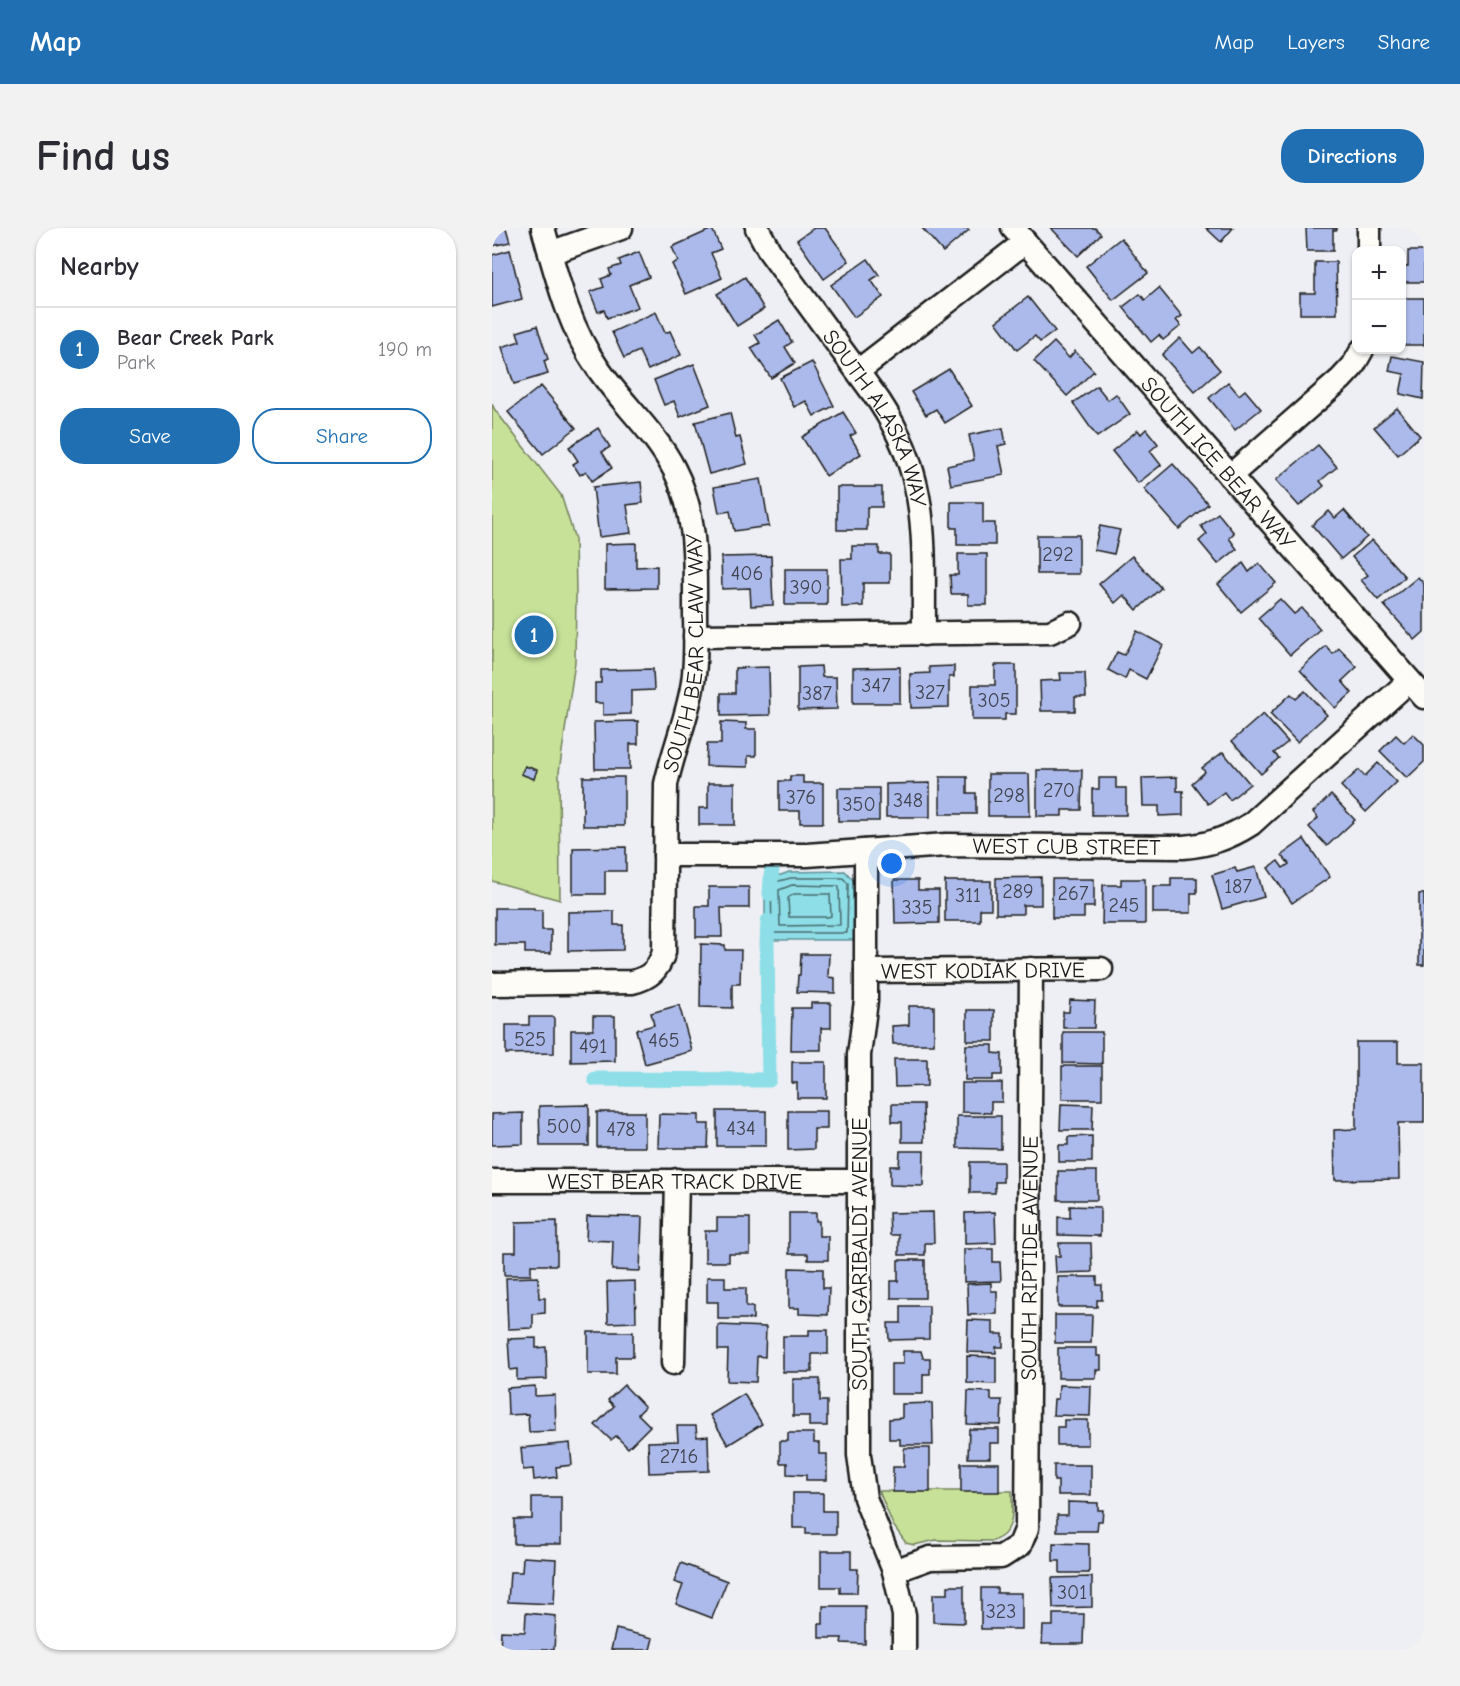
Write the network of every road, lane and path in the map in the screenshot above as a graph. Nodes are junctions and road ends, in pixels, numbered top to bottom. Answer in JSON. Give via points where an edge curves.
{"nodes":[{"id":1,"x":543,"y":228,"type":"edge"},
{"id":2,"x":621,"y":228,"type":"edge"},
{"id":3,"x":756,"y":228,"type":"edge"},
{"id":4,"x":1369,"y":228,"type":"edge"},
{"id":5,"x":1019,"y":235,"type":"edge"},
{"id":6,"x":1369,"y":246,"type":"edge"},
{"id":7,"x":550,"y":253,"type":"junction"},
{"id":8,"x":1360,"y":354,"type":"edge"},
{"id":9,"x":858,"y":370,"type":"junction"},
{"id":10,"x":1230,"y":476,"type":"junction"},
{"id":11,"x":1070,"y":623,"type":"dead end"},
{"id":12,"x":924,"y":634,"type":"junction"},
{"id":13,"x":695,"y":636,"type":"junction"},
{"id":14,"x":1416,"y":689,"type":"edge"},
{"id":15,"x":866,"y":851,"type":"junction"},
{"id":16,"x":665,"y":855,"type":"junction"},
{"id":17,"x":1031,"y":969,"type":"junction"},
{"id":18,"x":1101,"y":969,"type":"dead end"},
{"id":19,"x":866,"y":971,"type":"junction"},
{"id":20,"x":492,"y":984,"type":"edge"},
{"id":21,"x":492,"y":1180,"type":"edge"},
{"id":22,"x":677,"y":1180,"type":"junction"},
{"id":23,"x":859,"y":1181,"type":"junction"},
{"id":24,"x":673,"y":1364,"type":"dead end"},
{"id":25,"x":894,"y":1571,"type":"junction"},
{"id":26,"x":904,"y":1650,"type":"edge"}],
"edges":[{"from":1,"to":7,"type":"street","name":"SOUTH BEAR CLAW WAY"},
{"from":2,"to":7,"type":"street"},
{"from":3,"to":9,"type":"street","name":"SOUTH ALASKA WAY"},
{"from":4,"to":6,"type":"street"},
{"from":5,"to":9,"type":"street"},
{"from":5,"to":10,"type":"street","name":"SOUTH ICE BEAR WAY"},
{"from":7,"to":13,"type":"street","name":"SOUTH BEAR CLAW WAY","via":[[577,333],[606,380],[661,446],[686,497],[694,543]]},
{"from":8,"to":10,"type":"street","via":[[1341,379]]},
{"from":9,"to":12,"type":"street","name":"SOUTH ALASKA WAY","via":[[890,416],[914,472],[922,513]]},
{"from":10,"to":14,"type":"street","name":"SOUTH ICE BEAR WAY"},
{"from":11,"to":12,"type":"street","via":[[1050,632]]},
{"from":12,"to":13,"type":"street"},
{"from":13,"to":16,"type":"street","name":"SOUTH BEAR CLAW WAY","via":[[692,687],[666,784]]},
{"from":14,"to":15,"type":"street","name":"WEST CUB STREET","via":[[1251,824],[1232,836],[1205,845],[946,845]]},
{"from":15,"to":16,"type":"street","name":"WEST CUB STREET"},
{"from":15,"to":19,"type":"street","name":"SOUTH GARIBALDI AVENUE"},
{"from":16,"to":20,"type":"street","name":"SOUTH BEAR CLAW WAY","via":[[664,952],[654,973],[632,982]]},
{"from":17,"to":18,"type":"street","name":"WEST KODIAK DRIVE"},
{"from":17,"to":19,"type":"street","name":"WEST KODIAK DRIVE"},
{"from":17,"to":25,"type":"street","name":"SOUTH RIPTIDE AVENUE","via":[[1027,1528],[1020,1545],[1001,1557],[930,1558]]},
{"from":19,"to":23,"type":"street","name":"SOUTH GARIBALDI AVENUE","via":[[859,1055]]},
{"from":21,"to":22,"type":"street","name":"WEST BEAR TRACK DRIVE"},
{"from":22,"to":23,"type":"street","name":"WEST BEAR TRACK DRIVE"},
{"from":22,"to":24,"type":"street"},
{"from":23,"to":25,"type":"street","name":"SOUTH GARIBALDI AVENUE","via":[[859,1455],[865,1498]]},
{"from":25,"to":26,"type":"street","name":"SOUTH GARIBALDI AVENUE","via":[[904,1615]]}]}
